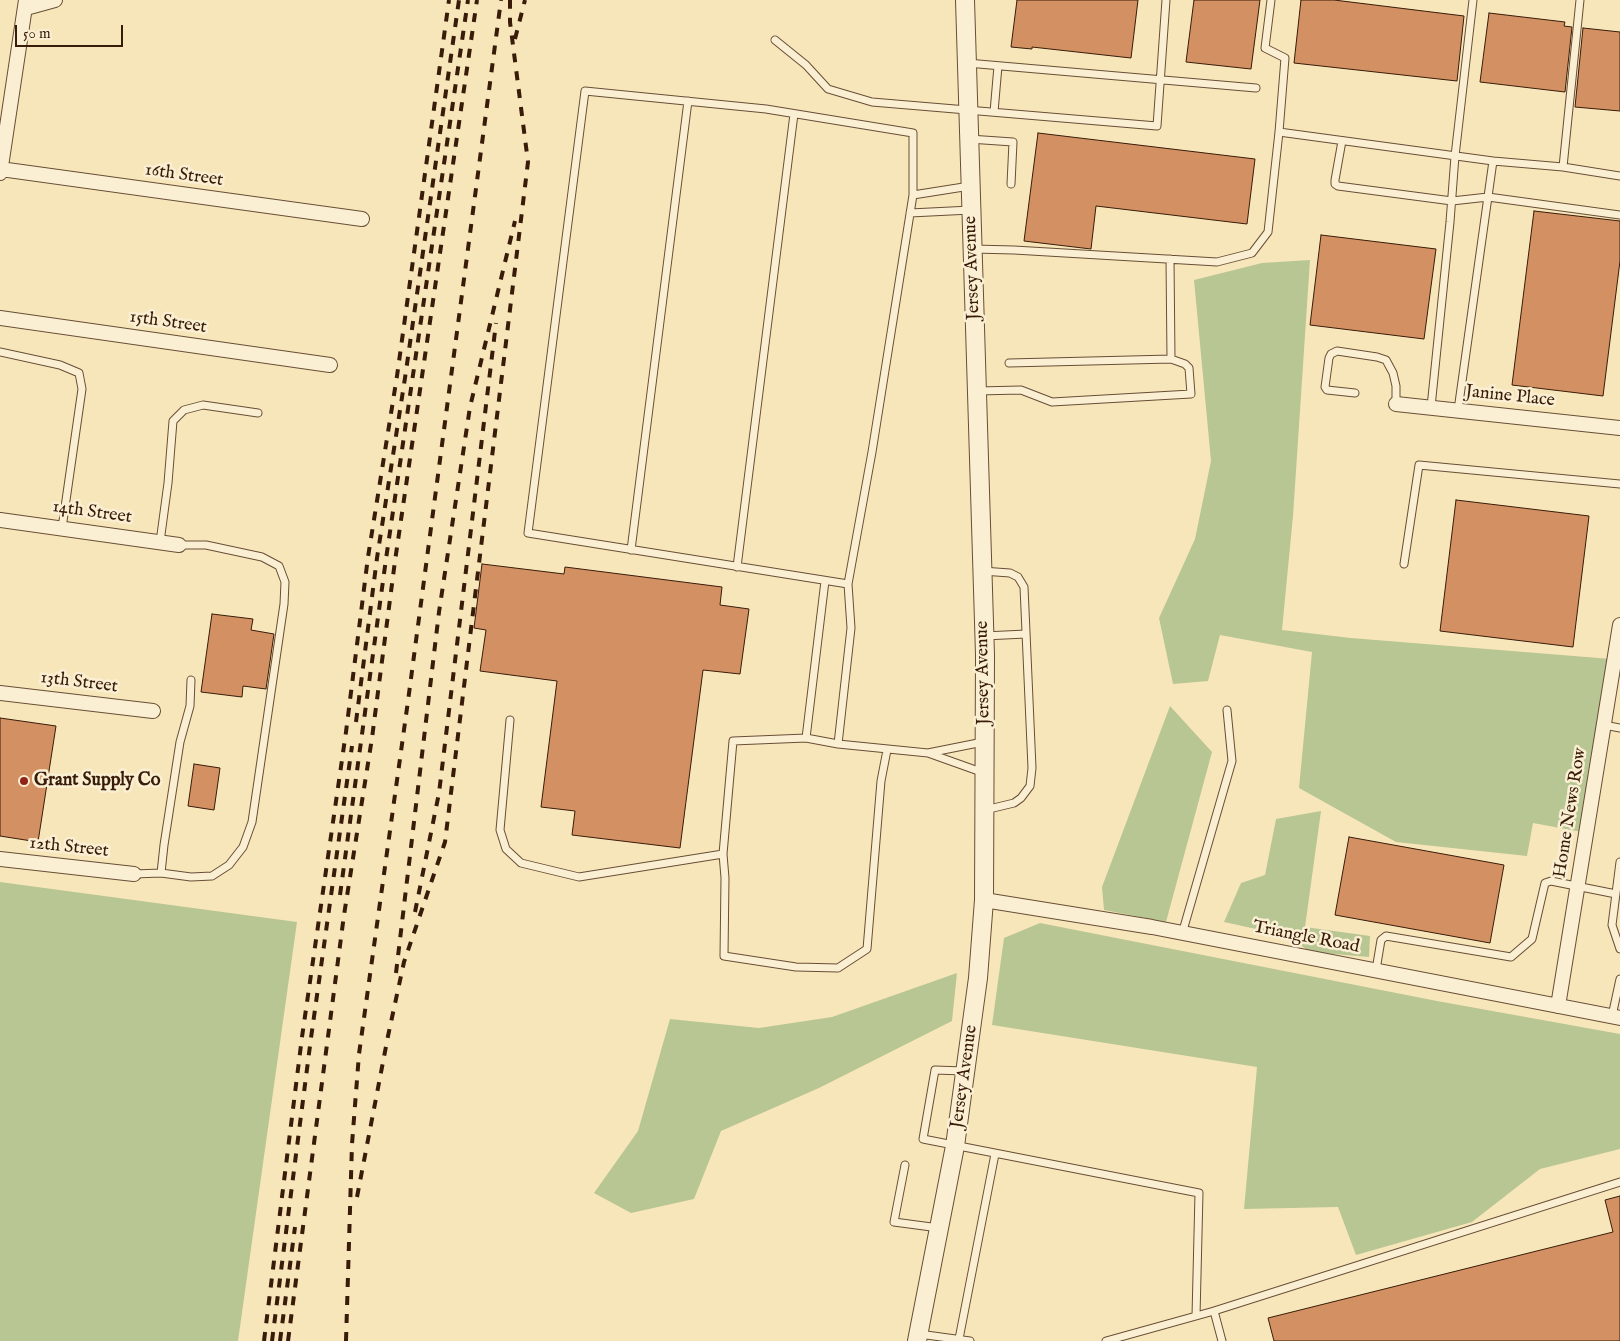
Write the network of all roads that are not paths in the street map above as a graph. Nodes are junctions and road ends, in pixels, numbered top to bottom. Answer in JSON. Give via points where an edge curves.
{"nodes":[{"id":1,"x":55,"y":0,"type":"edge"},
{"id":2,"x":965,"y":0,"type":"edge"},
{"id":3,"x":1166,"y":0,"type":"edge"},
{"id":4,"x":1271,"y":0,"type":"edge"},
{"id":5,"x":1473,"y":0,"type":"edge"},
{"id":6,"x":1580,"y":0,"type":"edge"},
{"id":7,"x":26,"y":4,"type":"edge"},
{"id":8,"x":775,"y":40,"type":"dead end"},
{"id":9,"x":966,"y":63,"type":"junction"},
{"id":10,"x":998,"y":66,"type":"junction"},
{"id":11,"x":1160,"y":80,"type":"junction"},
{"id":12,"x":1256,"y":88,"type":"dead end"},
{"id":13,"x":688,"y":101,"type":"junction"},
{"id":14,"x":968,"y":110,"type":"junction"},
{"id":15,"x":994,"y":112,"type":"junction"},
{"id":16,"x":794,"y":114,"type":"junction"},
{"id":17,"x":1279,"y":132,"type":"junction"},
{"id":18,"x":969,"y":139,"type":"junction"},
{"id":19,"x":1342,"y":141,"type":"junction"},
{"id":20,"x":1455,"y":156,"type":"junction"},
{"id":21,"x":1493,"y":161,"type":"junction"},
{"id":22,"x":1563,"y":167,"type":"junction"},
{"id":23,"x":0,"y":170,"type":"edge"},
{"id":24,"x":1620,"y":176,"type":"edge"},
{"id":25,"x":1010,"y":184,"type":"dead end"},
{"id":26,"x":970,"y":186,"type":"junction"},
{"id":27,"x":913,"y":195,"type":"junction"},
{"id":28,"x":1488,"y":197,"type":"junction"},
{"id":29,"x":1452,"y":201,"type":"junction"},
{"id":30,"x":971,"y":210,"type":"junction"},
{"id":31,"x":910,"y":213,"type":"junction"},
{"id":32,"x":1620,"y":215,"type":"edge"},
{"id":33,"x":362,"y":219,"type":"dead end"},
{"id":34,"x":972,"y":249,"type":"junction"},
{"id":35,"x":1170,"y":259,"type":"junction"},
{"id":36,"x":0,"y":318,"type":"edge"},
{"id":37,"x":0,"y":352,"type":"edge"},
{"id":38,"x":1171,"y":359,"type":"junction"},
{"id":39,"x":1008,"y":363,"type":"dead end"},
{"id":40,"x":330,"y":365,"type":"dead end"},
{"id":41,"x":977,"y":391,"type":"junction"},
{"id":42,"x":1355,"y":394,"type":"dead end"},
{"id":43,"x":1396,"y":404,"type":"joint"},
{"id":44,"x":1430,"y":408,"type":"junction"},
{"id":45,"x":1458,"y":410,"type":"junction"},
{"id":46,"x":258,"y":413,"type":"dead end"},
{"id":47,"x":1620,"y":428,"type":"edge"},
{"id":48,"x":1620,"y":484,"type":"edge"},
{"id":49,"x":0,"y":520,"type":"edge"},
{"id":50,"x":62,"y":528,"type":"junction"},
{"id":51,"x":160,"y":542,"type":"junction"},
{"id":52,"x":179,"y":545,"type":"joint"},
{"id":53,"x":631,"y":550,"type":"junction"},
{"id":54,"x":1404,"y":564,"type":"dead end"},
{"id":55,"x":738,"y":567,"type":"junction"},
{"id":56,"x":982,"y":571,"type":"junction"},
{"id":57,"x":824,"y":581,"type":"junction"},
{"id":58,"x":848,"y":584,"type":"junction"},
{"id":59,"x":1620,"y":626,"type":"edge"},
{"id":60,"x":1026,"y":634,"type":"junction"},
{"id":61,"x":984,"y":636,"type":"junction"},
{"id":62,"x":191,"y":680,"type":"dead end"},
{"id":63,"x":0,"y":693,"type":"edge"},
{"id":64,"x":1226,"y":710,"type":"dead end"},
{"id":65,"x":153,"y":711,"type":"dead end"},
{"id":66,"x":510,"y":720,"type":"dead end"},
{"id":67,"x":1604,"y":725,"type":"junction"},
{"id":68,"x":1620,"y":728,"type":"edge"},
{"id":69,"x":806,"y":738,"type":"junction"},
{"id":70,"x":985,"y":742,"type":"junction"},
{"id":71,"x":838,"y":744,"type":"junction"},
{"id":72,"x":887,"y":750,"type":"junction"},
{"id":73,"x":928,"y":753,"type":"junction"},
{"id":74,"x":985,"y":773,"type":"junction"},
{"id":75,"x":985,"y":810,"type":"junction"},
{"id":76,"x":723,"y":854,"type":"junction"},
{"id":77,"x":0,"y":859,"type":"edge"},
{"id":78,"x":1620,"y":862,"type":"edge"},
{"id":79,"x":161,"y":873,"type":"junction"},
{"id":80,"x":134,"y":874,"type":"joint"},
{"id":81,"x":1578,"y":886,"type":"junction"},
{"id":82,"x":1616,"y":894,"type":"junction"},
{"id":83,"x":984,"y":900,"type":"junction"},
{"id":84,"x":1182,"y":934,"type":"junction"},
{"id":85,"x":1620,"y":948,"type":"edge"},
{"id":86,"x":1376,"y":970,"type":"junction"},
{"id":87,"x":1620,"y":979,"type":"edge"},
{"id":88,"x":1558,"y":1006,"type":"junction"},
{"id":89,"x":1616,"y":1017,"type":"edge"},
{"id":90,"x":965,"y":1071,"type":"junction"},
{"id":91,"x":955,"y":1146,"type":"junction"},
{"id":92,"x":995,"y":1154,"type":"junction"},
{"id":93,"x":905,"y":1165,"type":"dead end"},
{"id":94,"x":1620,"y":1182,"type":"edge"},
{"id":95,"x":939,"y":1228,"type":"junction"},
{"id":96,"x":1214,"y":1311,"type":"junction"},
{"id":97,"x":1196,"y":1316,"type":"junction"},
{"id":98,"x":918,"y":1337,"type":"edge"},
{"id":99,"x":959,"y":1339,"type":"junction"},
{"id":100,"x":970,"y":1341,"type":"edge"},
{"id":101,"x":1106,"y":1341,"type":"edge"},
{"id":102,"x":1222,"y":1341,"type":"edge"}],
"edges":[{"from":1,"to":7,"type":"street"},
{"from":2,"to":9,"type":"street","name":"Jersey Avenue"},
{"from":3,"to":11,"type":"lane"},
{"from":4,"to":17,"type":"lane","via":[[1265,48],[1284,58]]},
{"from":5,"to":20,"type":"lane"},
{"from":6,"to":22,"type":"lane"},
{"from":7,"to":23,"type":"street"},
{"from":8,"to":14,"type":"lane","via":[[806,65],[828,89],[872,102]]},
{"from":9,"to":10,"type":"lane"},
{"from":9,"to":14,"type":"street","name":"Jersey Avenue"},
{"from":10,"to":11,"type":"lane"},
{"from":10,"to":15,"type":"lane"},
{"from":11,"to":12,"type":"lane"},
{"from":11,"to":15,"type":"lane","via":[[1157,126]]},
{"from":13,"to":16,"type":"lane"},
{"from":13,"to":53,"type":"lane"},
{"from":13,"to":53,"type":"lane","via":[[584,91],[528,533]]},
{"from":14,"to":15,"type":"lane"},
{"from":14,"to":18,"type":"street","name":"Jersey Avenue"},
{"from":16,"to":27,"type":"lane","via":[[913,133]]},
{"from":16,"to":55,"type":"lane"},
{"from":17,"to":19,"type":"lane"},
{"from":17,"to":35,"type":"lane","via":[[1268,232],[1252,252],[1217,262]]},
{"from":18,"to":25,"type":"lane","via":[[1013,142]]},
{"from":18,"to":26,"type":"street","name":"Jersey Avenue"},
{"from":19,"to":20,"type":"lane"},
{"from":19,"to":29,"type":"lane","via":[[1334,180],[1338,186]]},
{"from":20,"to":21,"type":"lane"},
{"from":20,"to":29,"type":"lane"},
{"from":21,"to":22,"type":"lane"},
{"from":21,"to":28,"type":"lane"},
{"from":22,"to":24,"type":"lane"},
{"from":23,"to":33,"type":"street","name":"16th Street"},
{"from":26,"to":27,"type":"lane"},
{"from":26,"to":30,"type":"street","name":"Jersey Avenue"},
{"from":27,"to":31,"type":"lane"},
{"from":28,"to":29,"type":"lane"},
{"from":28,"to":32,"type":"lane"},
{"from":28,"to":45,"type":"lane"},
{"from":29,"to":44,"type":"lane"},
{"from":30,"to":31,"type":"lane"},
{"from":30,"to":34,"type":"street","name":"Jersey Avenue"},
{"from":31,"to":58,"type":"lane"},
{"from":34,"to":35,"type":"lane"},
{"from":34,"to":41,"type":"street","name":"Jersey Avenue"},
{"from":35,"to":38,"type":"lane"},
{"from":36,"to":40,"type":"street","name":"15th Street"},
{"from":37,"to":50,"type":"lane","via":[[60,365],[79,373],[82,389]]},
{"from":38,"to":39,"type":"lane"},
{"from":38,"to":41,"type":"lane","via":[[1189,368],[1191,394],[1052,402],[1021,390]]},
{"from":41,"to":56,"type":"street","name":"Jersey Avenue"},
{"from":42,"to":43,"type":"lane","via":[[1326,390],[1329,358],[1336,351],[1386,360],[1396,386]]},
{"from":43,"to":44,"type":"street","name":"Janine Place"},
{"from":44,"to":45,"type":"street","name":"Janine Place"},
{"from":45,"to":47,"type":"street","name":"Janine Place"},
{"from":46,"to":51,"type":"lane","via":[[203,405],[184,410],[173,421]]},
{"from":48,"to":54,"type":"lane","via":[[1419,465]]},
{"from":49,"to":50,"type":"street","name":"14th Street"},
{"from":50,"to":51,"type":"street","name":"14th Street"},
{"from":51,"to":52,"type":"street","name":"14th Street"},
{"from":52,"to":79,"type":"lane","via":[[216,547],[262,557],[279,566],[285,582],[284,604],[252,822],[243,847],[229,865],[212,876]]},
{"from":53,"to":55,"type":"lane"},
{"from":55,"to":57,"type":"lane"},
{"from":56,"to":60,"type":"lane","via":[[1010,573],[1018,577],[1024,587]]},
{"from":56,"to":61,"type":"street","name":"Jersey Avenue"},
{"from":57,"to":58,"type":"lane"},
{"from":57,"to":69,"type":"lane"},
{"from":58,"to":71,"type":"lane","via":[[851,628]]},
{"from":59,"to":67,"type":"street","name":"Home News Row"},
{"from":60,"to":61,"type":"lane"},
{"from":60,"to":75,"type":"lane","via":[[1030,786],[1014,803]]},
{"from":61,"to":70,"type":"street","name":"Jersey Avenue"},
{"from":62,"to":79,"type":"lane","via":[[190,706],[180,742]]},
{"from":63,"to":65,"type":"street","name":"13th Street"},
{"from":64,"to":84,"type":"lane","via":[[1232,761]]},
{"from":66,"to":76,"type":"lane","via":[[500,830],[506,849],[521,863],[579,877]]},
{"from":67,"to":68,"type":"lane"},
{"from":67,"to":81,"type":"street","name":"Home News Row"},
{"from":69,"to":71,"type":"lane"},
{"from":69,"to":76,"type":"lane","via":[[733,741]]},
{"from":70,"to":73,"type":"lane"},
{"from":70,"to":74,"type":"street","name":"Jersey Avenue"},
{"from":71,"to":72,"type":"lane"},
{"from":72,"to":73,"type":"lane"},
{"from":72,"to":76,"type":"lane","via":[[881,781],[867,950],[838,968],[796,967],[724,956]]},
{"from":73,"to":74,"type":"lane"},
{"from":74,"to":75,"type":"street","name":"Jersey Avenue"},
{"from":75,"to":83,"type":"street","name":"Jersey Avenue"},
{"from":77,"to":80,"type":"street","name":"12th Street"},
{"from":78,"to":82,"type":"lane"},
{"from":79,"to":80,"type":"lane"},
{"from":81,"to":82,"type":"lane"},
{"from":81,"to":86,"type":"lane","via":[[1551,881],[1545,883],[1532,938],[1511,957],[1386,936],[1381,940]]},
{"from":81,"to":88,"type":"street","name":"Home News Row"},
{"from":82,"to":85,"type":"lane","via":[[1612,925]]},
{"from":83,"to":84,"type":"street","name":"Triangle Road"},
{"from":83,"to":90,"type":"street","name":"Jersey Avenue","via":[[978,978]]},
{"from":84,"to":86,"type":"street","name":"Triangle Road"},
{"from":86,"to":88,"type":"street","name":"Triangle Road"},
{"from":87,"to":89,"type":"lane"},
{"from":88,"to":89,"type":"street","name":"Triangle Road"},
{"from":90,"to":91,"type":"street","name":"Jersey Avenue"},
{"from":90,"to":91,"type":"lane","via":[[936,1070],[923,1139]]},
{"from":91,"to":92,"type":"lane"},
{"from":91,"to":95,"type":"street","name":"Jersey Avenue"},
{"from":92,"to":97,"type":"lane","via":[[1199,1193]]},
{"from":92,"to":99,"type":"lane"},
{"from":93,"to":95,"type":"lane","via":[[894,1222]]},
{"from":94,"to":96,"type":"lane"},
{"from":95,"to":98,"type":"street","name":"Jersey Avenue"},
{"from":96,"to":97,"type":"lane"},
{"from":96,"to":102,"type":"lane"},
{"from":97,"to":101,"type":"lane"},
{"from":98,"to":99,"type":"lane"},
{"from":99,"to":100,"type":"lane"}]}
